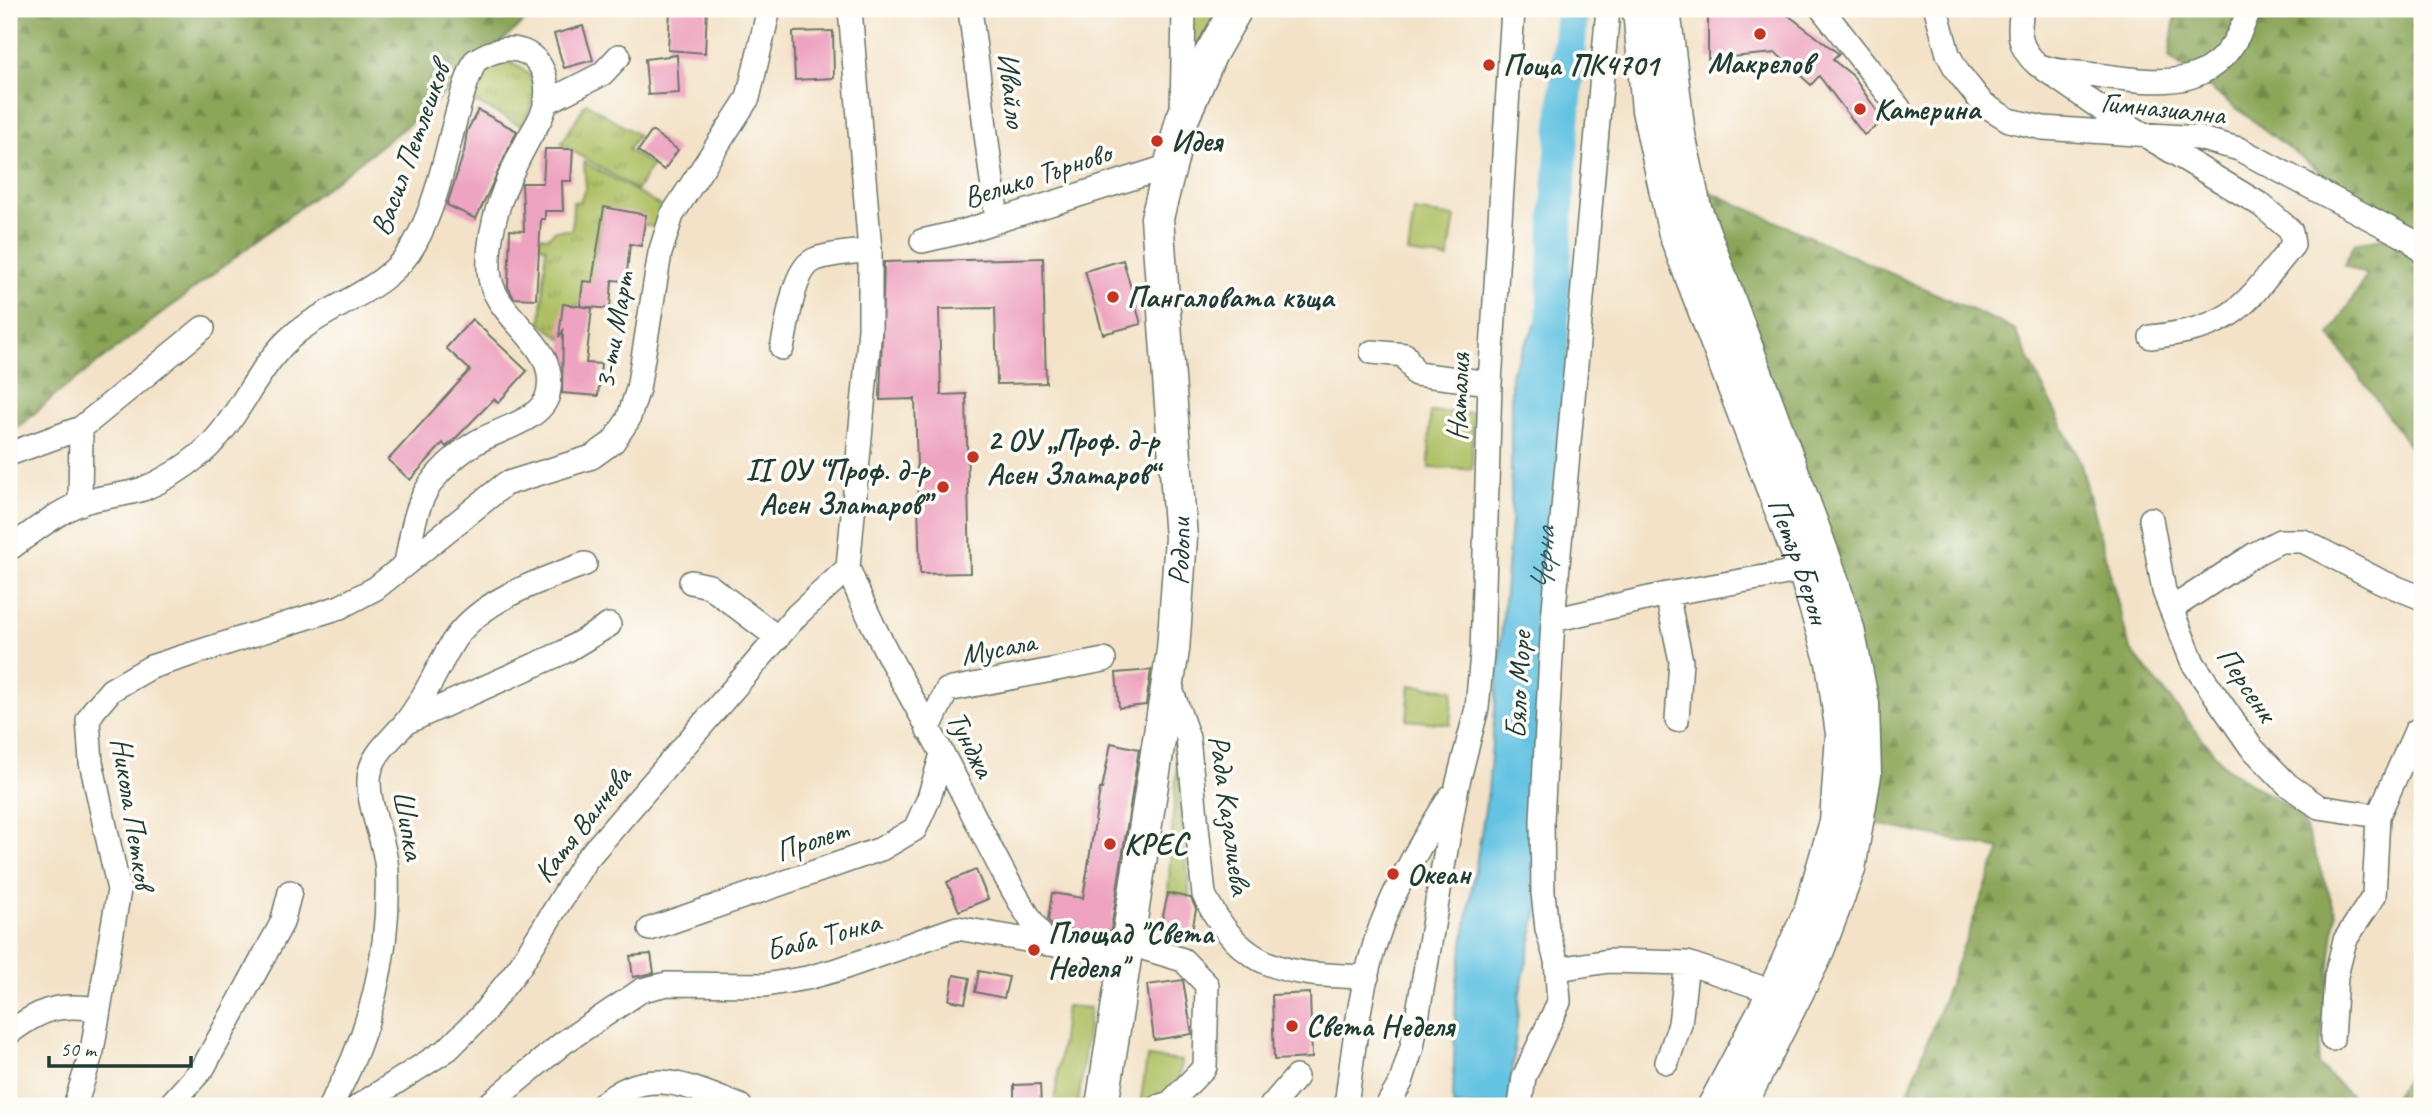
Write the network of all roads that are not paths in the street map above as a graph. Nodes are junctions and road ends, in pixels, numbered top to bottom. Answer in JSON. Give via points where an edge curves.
{"nodes":[{"id":1,"x":769,"y":9,"type":"edge"},
{"id":2,"x":850,"y":9,"type":"edge"},
{"id":3,"x":970,"y":9,"type":"edge"},
{"id":4,"x":1184,"y":9,"type":"edge"},
{"id":5,"x":1236,"y":9,"type":"edge"},
{"id":6,"x":1513,"y":9,"type":"edge"},
{"id":7,"x":1608,"y":9,"type":"edge"},
{"id":8,"x":1639,"y":9,"type":"edge"},
{"id":9,"x":1664,"y":9,"type":"edge"},
{"id":10,"x":1822,"y":9,"type":"edge"},
{"id":11,"x":1936,"y":9,"type":"edge"},
{"id":12,"x":2022,"y":9,"type":"edge"},
{"id":13,"x":2249,"y":9,"type":"edge"},
{"id":14,"x":619,"y":56,"type":"dead end"},
{"id":15,"x":2043,"y":68,"type":"junction"},
{"id":16,"x":1657,"y":76,"type":"junction"},
{"id":17,"x":545,"y":103,"type":"junction"},
{"id":18,"x":1899,"y":108,"type":"dead end"},
{"id":19,"x":1182,"y":120,"type":"junction"},
{"id":20,"x":2146,"y":135,"type":"junction"},
{"id":21,"x":1170,"y":166,"type":"junction"},
{"id":22,"x":997,"y":220,"type":"junction"},
{"id":23,"x":922,"y":241,"type":"dead end"},
{"id":24,"x":870,"y":250,"type":"junction"},
{"id":25,"x":2422,"y":251,"type":"edge"},
{"id":26,"x":202,"y":328,"type":"dead end"},
{"id":27,"x":2151,"y":337,"type":"dead end"},
{"id":28,"x":782,"y":348,"type":"dead end"},
{"id":29,"x":1372,"y":352,"type":"dead end"},
{"id":30,"x":1490,"y":383,"type":"junction"},
{"id":31,"x":80,"y":428,"type":"junction"},
{"id":32,"x":9,"y":454,"type":"edge"},
{"id":33,"x":80,"y":503,"type":"junction"},
{"id":34,"x":2151,"y":519,"type":"dead end"},
{"id":35,"x":9,"y":549,"type":"edge"},
{"id":36,"x":406,"y":563,"type":"junction"},
{"id":37,"x":585,"y":564,"type":"dead end"},
{"id":38,"x":848,"y":568,"type":"junction"},
{"id":39,"x":1804,"y":570,"type":"junction"},
{"id":40,"x":691,"y":583,"type":"dead end"},
{"id":41,"x":1667,"y":594,"type":"junction"},
{"id":42,"x":2422,"y":598,"type":"edge"},
{"id":43,"x":2171,"y":609,"type":"junction"},
{"id":44,"x":1553,"y":620,"type":"junction"},
{"id":45,"x":609,"y":625,"type":"dead end"},
{"id":46,"x":778,"y":638,"type":"junction"},
{"id":47,"x":1104,"y":660,"type":"dead end"},
{"id":48,"x":1168,"y":678,"type":"junction"},
{"id":49,"x":1677,"y":720,"type":"dead end"},
{"id":50,"x":405,"y":722,"type":"junction"},
{"id":51,"x":929,"y":730,"type":"junction"},
{"id":52,"x":2416,"y":731,"type":"dead end"},
{"id":53,"x":942,"y":754,"type":"junction"},
{"id":54,"x":1457,"y":786,"type":"junction"},
{"id":55,"x":2378,"y":816,"type":"junction"},
{"id":56,"x":289,"y":891,"type":"dead end"},
{"id":57,"x":650,"y":929,"type":"dead end"},
{"id":58,"x":1047,"y":944,"type":"junction"},
{"id":59,"x":1127,"y":950,"type":"junction"},
{"id":60,"x":1687,"y":963,"type":"junction"},
{"id":61,"x":1558,"y":969,"type":"junction"},
{"id":62,"x":1367,"y":977,"type":"junction"},
{"id":63,"x":1774,"y":992,"type":"junction"},
{"id":64,"x":98,"y":1009,"type":"junction"},
{"id":65,"x":9,"y":1032,"type":"edge"},
{"id":66,"x":2332,"y":1039,"type":"dead end"},
{"id":67,"x":1667,"y":1062,"type":"dead end"},
{"id":68,"x":1296,"y":1077,"type":"dead end"},
{"id":69,"x":75,"y":1106,"type":"edge"},
{"id":70,"x":169,"y":1106,"type":"edge"},
{"id":71,"x":330,"y":1106,"type":"edge"},
{"id":72,"x":359,"y":1106,"type":"edge"},
{"id":73,"x":487,"y":1106,"type":"edge"},
{"id":74,"x":601,"y":1106,"type":"edge"},
{"id":75,"x":740,"y":1106,"type":"edge"},
{"id":76,"x":1102,"y":1106,"type":"edge"},
{"id":77,"x":1160,"y":1106,"type":"edge"},
{"id":78,"x":1270,"y":1106,"type":"edge"},
{"id":79,"x":1346,"y":1106,"type":"edge"},
{"id":80,"x":1387,"y":1106,"type":"edge"},
{"id":81,"x":1520,"y":1106,"type":"edge"},
{"id":82,"x":1714,"y":1106,"type":"edge"},
{"id":83,"x":1740,"y":1106,"type":"edge"}],
"edges":[{"from":1,"to":36,"type":"street","name":"3-ти Март","via":[[748,98],[672,215],[660,253],[645,356],[628,420],[613,442],[592,457],[524,477],[488,495]]},
{"from":2,"to":24,"type":"street"},
{"from":3,"to":22,"type":"street","name":"Ивайло"},
{"from":4,"to":19,"type":"street"},
{"from":5,"to":19,"type":"main road","name":"Родопи"},
{"from":6,"to":30,"type":"street","name":"Наталия"},
{"from":7,"to":44,"type":"street","name":"Бяло Море"},
{"from":8,"to":16,"type":"main road","name":"Петър Берон"},
{"from":9,"to":16,"type":"main road","name":"Петър Берон"},
{"from":10,"to":18,"type":"street"},
{"from":11,"to":20,"type":"street","name":"Гимназиална","via":[[1957,71],[1983,104],[2009,120],[2043,128]]},
{"from":12,"to":15,"type":"street","via":[[2018,34],[2025,54]]},
{"from":13,"to":15,"type":"street","via":[[2240,36],[2206,73],[2159,83]]},
{"from":14,"to":17,"type":"street","via":[[602,74]]},
{"from":15,"to":20,"type":"street"},
{"from":16,"to":39,"type":"main road","name":"Петър Берон","via":[[1654,140],[1675,234]]},
{"from":16,"to":83,"type":"main road","name":"Петър Берон","via":[[1679,135],[1696,208],[1827,565],[1863,704],[1865,775],[1849,869],[1816,955]]},
{"from":17,"to":33,"type":"street","name":"Васил Петлешков","via":[[544,73],[533,56],[518,48],[501,48],[475,61],[424,222],[415,244],[397,266],[285,343],[228,426],[201,453],[144,488]]},
{"from":17,"to":36,"type":"street","via":[[492,225],[489,274],[495,295],[540,349],[551,373],[548,397],[534,413],[475,443],[448,464],[426,491]]},
{"from":19,"to":21,"type":"main road","name":"Родопи"},
{"from":20,"to":25,"type":"street","name":"Гимназиална","via":[[2198,138],[2239,149],[2411,240]]},
{"from":20,"to":27,"type":"street","via":[[2261,205],[2291,230],[2292,245],[2244,306],[2215,325]]},
{"from":21,"to":22,"type":"street","name":"Велико Търново"},
{"from":21,"to":48,"type":"main road","name":"Родопи","via":[[1157,218],[1181,538]]},
{"from":22,"to":23,"type":"street","name":"Велико Търново"},
{"from":24,"to":28,"type":"street","via":[[814,259],[797,278]]},
{"from":24,"to":38,"type":"street","via":[[870,330]]},
{"from":26,"to":31,"type":"street"},
{"from":29,"to":30,"type":"street","via":[[1405,355],[1416,374]]},
{"from":30,"to":54,"type":"street","name":"Наталия","via":[[1482,654],[1477,708]]},
{"from":31,"to":32,"type":"street"},
{"from":31,"to":33,"type":"street"},
{"from":33,"to":35,"type":"street","name":"Васил Петлешков"},
{"from":34,"to":43,"type":"street","name":"Персенк"},
{"from":36,"to":64,"type":"street","name":"Никола Петков","via":[[376,588],[340,607],[151,667],[111,690],[94,710],[88,720],[91,762],[119,890]]},
{"from":37,"to":50,"type":"street","name":"Шипка","via":[[536,582],[488,608],[455,639]]},
{"from":38,"to":46,"type":"street","name":"Катя Ванчева"},
{"from":38,"to":51,"type":"street","name":"Тунджа","via":[[862,604]]},
{"from":39,"to":41,"type":"street"},
{"from":39,"to":63,"type":"main road","name":"Петър Берон","via":[[1832,662],[1842,764],[1830,850],[1810,911]]},
{"from":40,"to":46,"type":"street","via":[[709,586]]},
{"from":41,"to":44,"type":"street"},
{"from":41,"to":49,"type":"street","via":[[1681,661]]},
{"from":42,"to":43,"type":"street","via":[[2304,541],[2280,541]]},
{"from":43,"to":55,"type":"street","name":"Персенк","via":[[2193,663],[2251,747],[2288,785],[2319,807]]},
{"from":44,"to":61,"type":"street","name":"Бяло Море","via":[[1542,820],[1543,893]]},
{"from":45,"to":50,"type":"street","via":[[564,652]]},
{"from":46,"to":72,"type":"street","name":"Катя Ванчева","via":[[585,861],[520,966],[481,1016],[448,1049]]},
{"from":47,"to":51,"type":"street","name":"Мусала","via":[[947,690]]},
{"from":48,"to":59,"type":"main road","name":"Родопи"},
{"from":48,"to":62,"type":"street","name":"Рада Казалиева","via":[[1188,737],[1204,895],[1212,911],[1238,946],[1287,972]]},
{"from":50,"to":71,"type":"street","name":"Шипка","via":[[383,747],[369,777],[387,871],[382,963],[349,1074]]},
{"from":51,"to":53,"type":"street","name":"Тунджа"},
{"from":52,"to":55,"type":"street"},
{"from":53,"to":57,"type":"street","name":"Пролет","via":[[915,829],[881,849]]},
{"from":53,"to":58,"type":"street","name":"Тунджа","via":[[1001,873]]},
{"from":54,"to":62,"type":"street","name":"Наталия","via":[[1389,908]]},
{"from":54,"to":80,"type":"street","name":"Наталия","via":[[1412,1047],[1401,1083]]},
{"from":55,"to":66,"type":"street","via":[[2374,896],[2345,940],[2336,976]]},
{"from":56,"to":70,"type":"street","via":[[282,923],[203,1068]]},
{"from":58,"to":59,"type":"street","name":"Баба Тонка"},
{"from":58,"to":73,"type":"street","name":"Баба Тонка","via":[[957,928],[807,978],[765,985],[667,984],[642,990],[563,1043]]},
{"from":59,"to":76,"type":"main road","name":"Родопи"},
{"from":59,"to":77,"type":"street","name":"Баба Тонка","via":[[1183,960],[1207,985],[1205,1067],[1170,1103]]},
{"from":60,"to":61,"type":"street","via":[[1609,961]]},
{"from":60,"to":63,"type":"street"},
{"from":60,"to":67,"type":"street","via":[[1680,1024]]},
{"from":61,"to":81,"type":"street","name":"Бяло Море","via":[[1559,1002],[1524,1077]]},
{"from":62,"to":79,"type":"street","name":"Наталия"},
{"from":63,"to":82,"type":"main road","name":"Петър Берон"},
{"from":64,"to":65,"type":"street","via":[[68,1004],[42,1011]]},
{"from":64,"to":69,"type":"street","name":"Никола Петков","via":[[92,1051]]},
{"from":68,"to":78,"type":"street"},
{"from":74,"to":75,"type":"street","via":[[619,1091],[671,1080]]}]}
